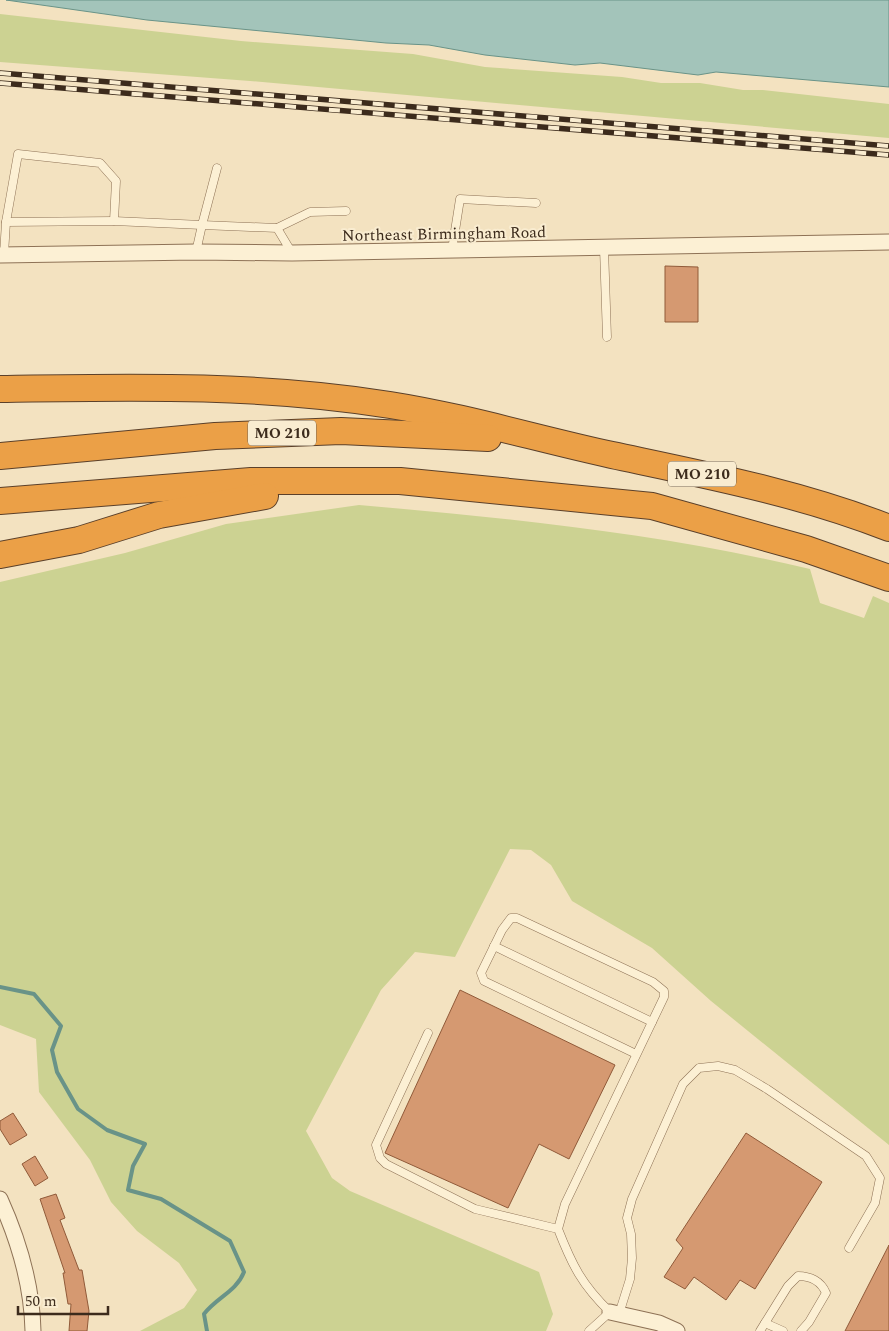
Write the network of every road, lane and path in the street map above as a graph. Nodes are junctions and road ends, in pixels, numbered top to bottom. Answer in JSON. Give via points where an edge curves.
{"nodes":[{"id":1,"x":218,"y":168,"type":"dead end"},
{"id":2,"x":536,"y":203,"type":"dead end"},
{"id":3,"x":346,"y":211,"type":"dead end"},
{"id":4,"x":114,"y":221,"type":"junction"},
{"id":5,"x":6,"y":222,"type":"junction"},
{"id":6,"x":202,"y":225,"type":"junction"},
{"id":7,"x":277,"y":228,"type":"junction"},
{"id":8,"x":889,"y":242,"type":"edge"},
{"id":9,"x":604,"y":248,"type":"junction"},
{"id":10,"x":452,"y":250,"type":"junction"},
{"id":11,"x":196,"y":252,"type":"junction"},
{"id":12,"x":292,"y":253,"type":"junction"},
{"id":13,"x":2,"y":254,"type":"edge"},
{"id":14,"x":607,"y":337,"type":"dead end"},
{"id":15,"x":0,"y":389,"type":"edge"},
{"id":16,"x":564,"y":444,"type":"junction"},
{"id":17,"x":0,"y":456,"type":"edge"},
{"id":18,"x":400,"y":481,"type":"junction"},
{"id":19,"x":0,"y":501,"type":"edge"},
{"id":20,"x":889,"y":528,"type":"edge"},
{"id":21,"x":0,"y":555,"type":"edge"},
{"id":22,"x":889,"y":578,"type":"edge"},
{"id":23,"x":494,"y":946,"type":"junction"},
{"id":24,"x":652,"y":1022,"type":"junction"},
{"id":25,"x":428,"y":1033,"type":"dead end"},
{"id":26,"x":636,"y":1054,"type":"junction"},
{"id":27,"x":0,"y":1198,"type":"edge"},
{"id":28,"x":558,"y":1229,"type":"junction"},
{"id":29,"x":849,"y":1248,"type":"dead end"},
{"id":30,"x":615,"y":1313,"type":"junction"},
{"id":31,"x":765,"y":1323,"type":"junction"},
{"id":32,"x":33,"y":1331,"type":"edge"},
{"id":33,"x":588,"y":1331,"type":"edge"},
{"id":34,"x":676,"y":1331,"type":"edge"},
{"id":35,"x":760,"y":1331,"type":"edge"},
{"id":36,"x":783,"y":1331,"type":"edge"},
{"id":37,"x":801,"y":1331,"type":"edge"}],
"edges":[{"from":1,"to":6,"type":"lane"},
{"from":2,"to":10,"type":"lane","via":[[460,199]]},
{"from":3,"to":7,"type":"lane","via":[[310,212]]},
{"from":4,"to":5,"type":"lane"},
{"from":4,"to":5,"type":"lane","via":[[116,181],[100,163],[18,154]]},
{"from":4,"to":6,"type":"lane"},
{"from":5,"to":13,"type":"lane"},
{"from":6,"to":7,"type":"lane"},
{"from":6,"to":11,"type":"lane"},
{"from":7,"to":12,"type":"lane"},
{"from":8,"to":9,"type":"street","name":"Northeast Birmingham Road"},
{"from":9,"to":10,"type":"street","name":"Northeast Birmingham Road"},
{"from":9,"to":14,"type":"lane"},
{"from":10,"to":12,"type":"street","name":"Northeast Birmingham Road"},
{"from":11,"to":12,"type":"street","name":"Northeast Birmingham Road"},
{"from":11,"to":13,"type":"street","name":"Northeast Birmingham Road"},
{"from":15,"to":16,"type":"highway","via":[[182,387],[277,392],[435,413]]},
{"from":16,"to":17,"type":"highway","number":"MO 210","via":[[461,435],[341,431],[215,436]]},
{"from":16,"to":20,"type":"highway","number":"MO 210","via":[[764,488]]},
{"from":18,"to":19,"type":"highway","number":"MO 210","via":[[251,481]]},
{"from":18,"to":21,"type":"highway","via":[[234,500],[159,515],[79,540]]},
{"from":18,"to":22,"type":"highway","number":"MO 210","via":[[652,506],[806,548]]},
{"from":23,"to":24,"type":"lane"},
{"from":23,"to":24,"type":"lane","via":[[511,918],[517,918],[644,978],[664,991]]},
{"from":23,"to":26,"type":"lane","via":[[481,973],[484,981]]},
{"from":24,"to":26,"type":"lane"},
{"from":25,"to":28,"type":"lane","via":[[376,1145],[380,1158],[475,1209]]},
{"from":26,"to":28,"type":"lane","via":[[565,1204]]},
{"from":27,"to":32,"type":"street","via":[[23,1258]]},
{"from":28,"to":30,"type":"lane","via":[[584,1284]]},
{"from":29,"to":30,"type":"lane","via":[[875,1203],[880,1178],[866,1156],[736,1070],[718,1066],[699,1068],[683,1084],[632,1200],[627,1218],[631,1234],[630,1278]]},
{"from":30,"to":33,"type":"lane"},
{"from":30,"to":34,"type":"street","via":[[659,1323]]},
{"from":31,"to":35,"type":"lane"},
{"from":31,"to":36,"type":"lane"},
{"from":31,"to":37,"type":"lane","via":[[788,1286],[798,1276],[808,1276],[823,1286],[826,1293]]}]}
